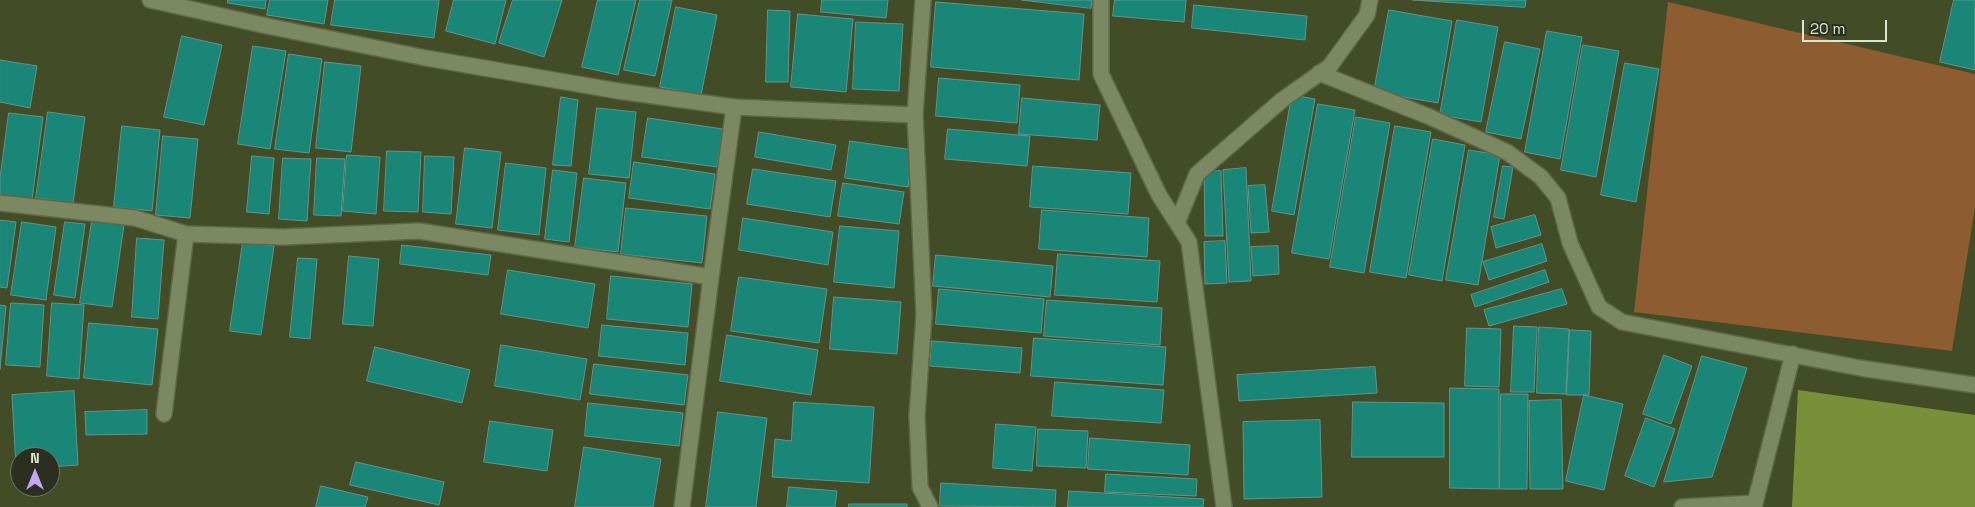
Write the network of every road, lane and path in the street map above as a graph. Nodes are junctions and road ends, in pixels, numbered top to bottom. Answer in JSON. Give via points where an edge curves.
{"nodes":[{"id":1,"x":150,"y":0,"type":"edge"},
{"id":2,"x":923,"y":0,"type":"edge"},
{"id":3,"x":1101,"y":0,"type":"edge"},
{"id":4,"x":1370,"y":0,"type":"edge"},
{"id":5,"x":1319,"y":74,"type":"junction"},
{"id":6,"x":734,"y":107,"type":"junction"},
{"id":7,"x":915,"y":115,"type":"junction"},
{"id":8,"x":0,"y":203,"type":"edge"},
{"id":9,"x":1177,"y":223,"type":"junction"},
{"id":10,"x":186,"y":234,"type":"junction"},
{"id":11,"x":711,"y":277,"type":"junction"},
{"id":12,"x":1793,"y":354,"type":"junction"},
{"id":13,"x":1975,"y":384,"type":"edge"},
{"id":14,"x":164,"y":414,"type":"dead end"},
{"id":15,"x":1754,"y":505,"type":"edge"},
{"id":16,"x":682,"y":507,"type":"edge"},
{"id":17,"x":930,"y":507,"type":"edge"},
{"id":18,"x":1224,"y":507,"type":"edge"},
{"id":19,"x":1682,"y":507,"type":"edge"}],
"edges":[{"from":1,"to":6,"type":"street","via":[[426,58]]},
{"from":2,"to":7,"type":"street"},
{"from":3,"to":9,"type":"street","via":[[1101,74],[1159,196]]},
{"from":4,"to":5,"type":"street","via":[[1367,15],[1330,66]]},
{"from":5,"to":9,"type":"street","via":[[1282,100],[1197,174]]},
{"from":5,"to":12,"type":"street","via":[[1439,121],[1506,152],[1541,177],[1558,198],[1570,243],[1599,307],[1622,322]]},
{"from":6,"to":7,"type":"street"},
{"from":6,"to":11,"type":"street"},
{"from":7,"to":17,"type":"street","via":[[924,315],[917,416],[920,487]]},
{"from":8,"to":10,"type":"street","via":[[135,218]]},
{"from":9,"to":18,"type":"street","via":[[1189,242]]},
{"from":10,"to":11,"type":"street","via":[[284,237],[419,230]]},
{"from":10,"to":14,"type":"street"},
{"from":11,"to":16,"type":"street"},
{"from":12,"to":13,"type":"street","via":[[1860,368]]},
{"from":12,"to":15,"type":"street"},
{"from":15,"to":19,"type":"street"}]}
